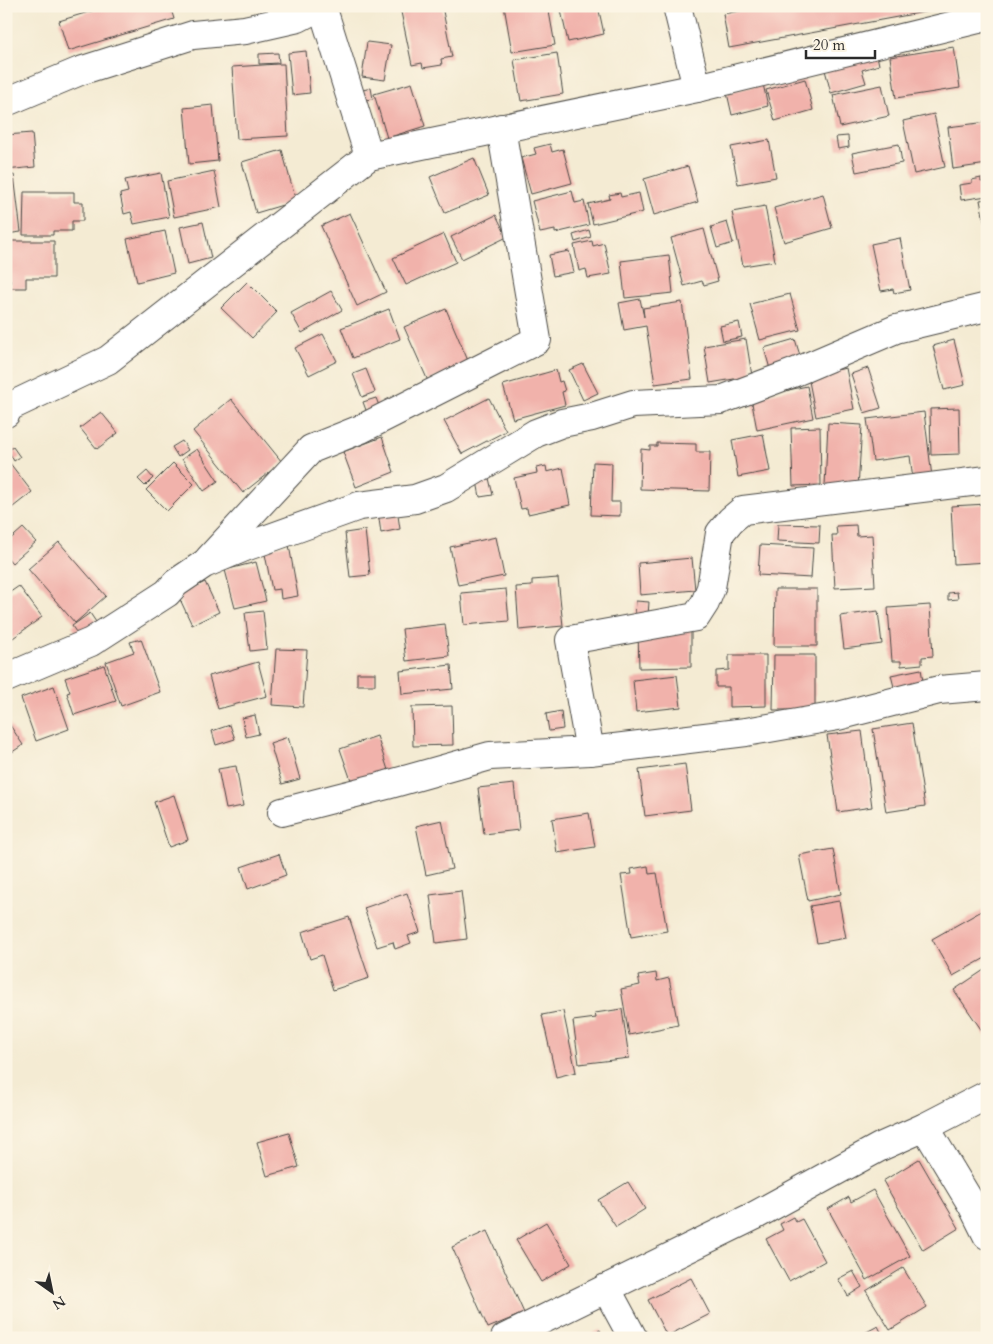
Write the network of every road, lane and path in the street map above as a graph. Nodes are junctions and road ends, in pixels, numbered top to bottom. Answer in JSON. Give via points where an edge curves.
{"nodes":[{"id":1,"x":322,"y":6,"type":"edge"},
{"id":2,"x":677,"y":6,"type":"edge"},
{"id":3,"x":987,"y":17,"type":"edge"},
{"id":4,"x":697,"y":88,"type":"junction"},
{"id":5,"x":6,"y":102,"type":"edge"},
{"id":6,"x":501,"y":128,"type":"junction"},
{"id":7,"x":369,"y":156,"type":"junction"},
{"id":8,"x":987,"y":307,"type":"edge"},
{"id":9,"x":6,"y":413,"type":"edge"},
{"id":10,"x":987,"y":480,"type":"edge"},
{"id":11,"x":204,"y":564,"type":"junction"},
{"id":12,"x":6,"y":678,"type":"edge"},
{"id":13,"x":987,"y":686,"type":"edge"},
{"id":14,"x":590,"y":751,"type":"junction"},
{"id":15,"x":282,"y":812,"type":"dead end"},
{"id":16,"x":987,"y":1095,"type":"edge"},
{"id":17,"x":925,"y":1127,"type":"junction"},
{"id":18,"x":987,"y":1235,"type":"edge"},
{"id":19,"x":606,"y":1288,"type":"junction"},
{"id":20,"x":505,"y":1338,"type":"edge"},
{"id":21,"x":634,"y":1338,"type":"edge"}],
"edges":[{"from":1,"to":5,"type":"street","via":[[298,18],[245,30],[193,35],[80,71]]},
{"from":1,"to":7,"type":"street"},
{"from":2,"to":4,"type":"street"},
{"from":3,"to":4,"type":"street"},
{"from":4,"to":6,"type":"street"},
{"from":6,"to":7,"type":"street"},
{"from":6,"to":11,"type":"street","via":[[537,340],[361,429],[310,448]]},
{"from":7,"to":9,"type":"street","via":[[108,360],[8,407]]},
{"from":8,"to":11,"type":"street","via":[[896,329],[721,400],[634,404],[562,423],[536,434],[446,488],[415,499],[359,506]]},
{"from":10,"to":14,"type":"street","via":[[742,510],[720,533],[711,588],[696,617],[570,640]]},
{"from":11,"to":12,"type":"street","via":[[176,582],[167,593],[91,642]]},
{"from":13,"to":14,"type":"street","via":[[939,690],[838,716],[746,732]]},
{"from":14,"to":15,"type":"street","via":[[490,756]]},
{"from":16,"to":17,"type":"street"},
{"from":17,"to":18,"type":"street"},
{"from":17,"to":19,"type":"street"},
{"from":19,"to":20,"type":"street"},
{"from":19,"to":21,"type":"street"}]}
